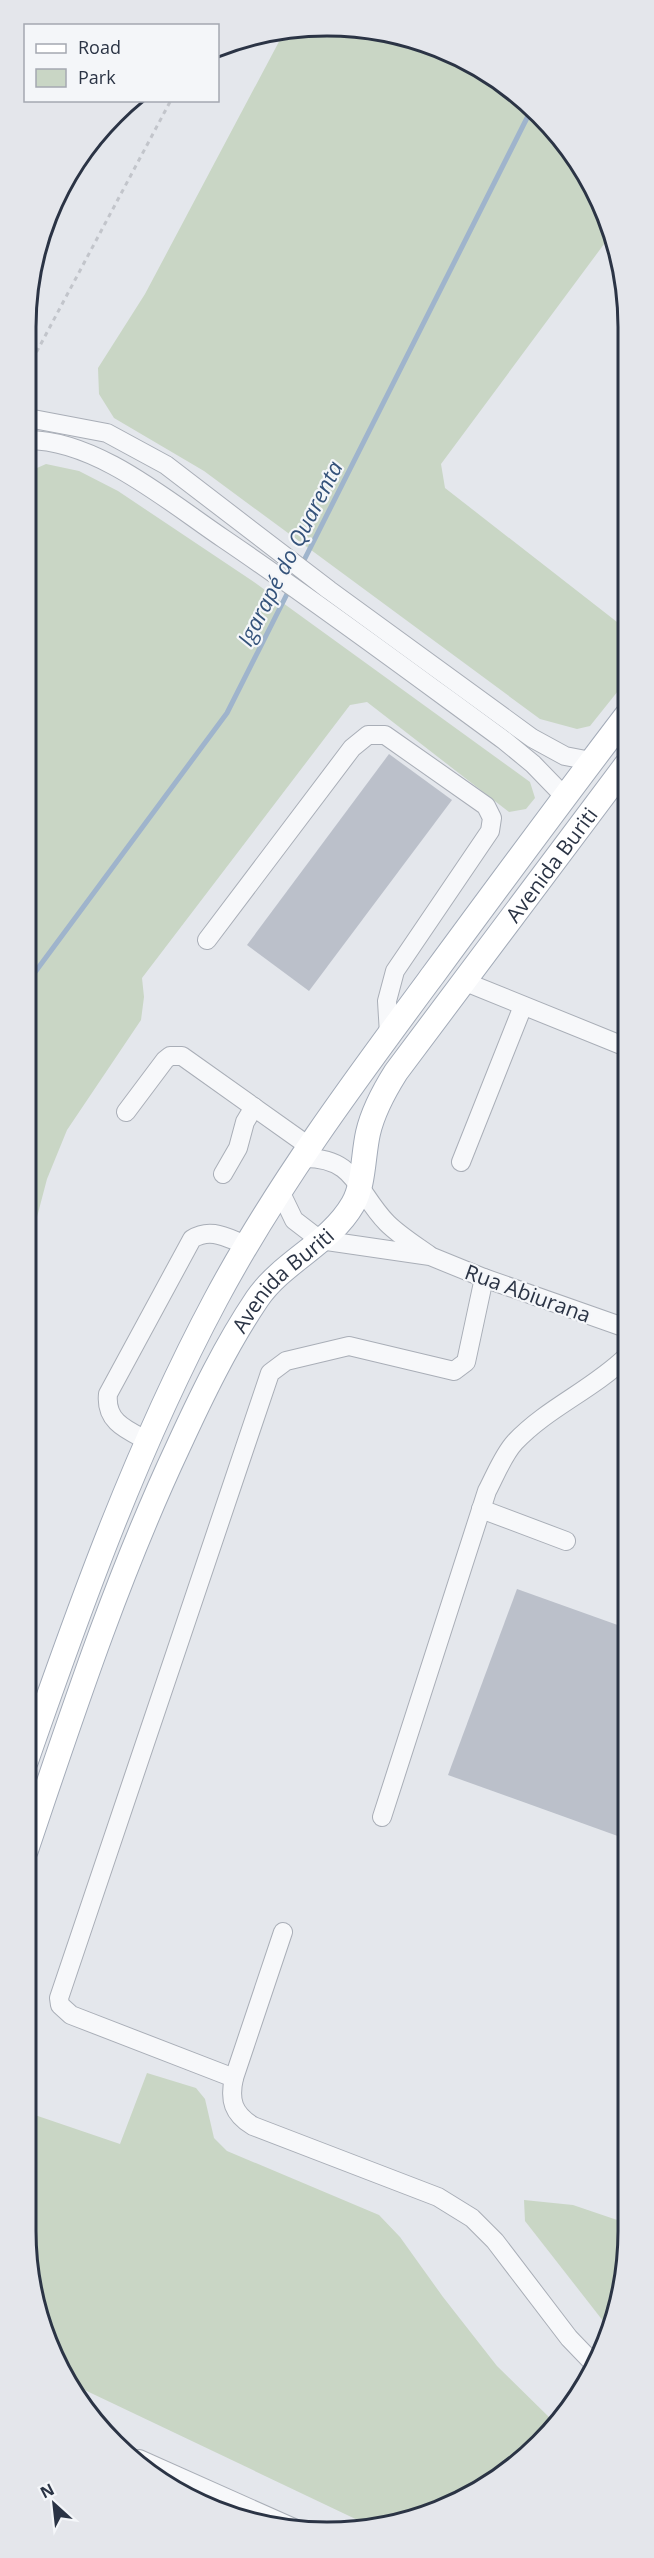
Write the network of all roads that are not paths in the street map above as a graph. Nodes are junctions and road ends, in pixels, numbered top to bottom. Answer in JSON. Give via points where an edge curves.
{"nodes":[{"id":1,"x":36,"y":419,"type":"edge"},
{"id":2,"x":36,"y":441,"type":"edge"},
{"id":3,"x":323,"y":597,"type":"junction"},
{"id":4,"x":618,"y":726,"type":"edge"},
{"id":5,"x":591,"y":761,"type":"junction"},
{"id":6,"x":618,"y":776,"type":"edge"},
{"id":7,"x":565,"y":797,"type":"junction"},
{"id":8,"x":207,"y":940,"type":"dead end"},
{"id":9,"x":463,"y":981,"type":"junction"},
{"id":10,"x":522,"y":1006,"type":"junction"},
{"id":11,"x":389,"y":1034,"type":"junction"},
{"id":12,"x":618,"y":1044,"type":"edge"},
{"id":13,"x":254,"y":1107,"type":"junction"},
{"id":14,"x":126,"y":1112,"type":"dead end"},
{"id":15,"x":307,"y":1152,"type":"junction"},
{"id":16,"x":461,"y":1162,"type":"dead end"},
{"id":17,"x":223,"y":1174,"type":"dead end"},
{"id":18,"x":359,"y":1184,"type":"junction"},
{"id":19,"x":280,"y":1191,"type":"junction"},
{"id":20,"x":320,"y":1240,"type":"junction"},
{"id":21,"x":246,"y":1245,"type":"junction"},
{"id":22,"x":430,"y":1256,"type":"junction"},
{"id":23,"x":484,"y":1278,"type":"junction"},
{"id":24,"x":618,"y":1325,"type":"edge"},
{"id":25,"x":618,"y":1364,"type":"edge"},
{"id":26,"x":148,"y":1441,"type":"junction"},
{"id":27,"x":481,"y":1509,"type":"junction"},
{"id":28,"x":566,"y":1540,"type":"dead end"},
{"id":29,"x":36,"y":1732,"type":"edge"},
{"id":30,"x":382,"y":1817,"type":"dead end"},
{"id":31,"x":36,"y":1821,"type":"edge"},
{"id":32,"x":283,"y":1932,"type":"dead end"},
{"id":33,"x":234,"y":2078,"type":"junction"},
{"id":34,"x":589,"y":2358,"type":"edge"}],
"edges":[{"from":1,"to":3,"type":"street","via":[[83,427],[130,444],[166,465],[286,558]]},
{"from":2,"to":3,"type":"street","via":[[73,448],[128,474],[270,570]]},
{"from":3,"to":5,"type":"street","via":[[532,738],[565,756]]},
{"from":3,"to":7,"type":"street","via":[[534,764]]},
{"from":4,"to":5,"type":"main road","name":"Avenida Buriti"},
{"from":5,"to":7,"type":"main road","name":"Avenida Buriti"},
{"from":6,"to":9,"type":"main road","name":"Avenida Buriti"},
{"from":7,"to":11,"type":"main road","name":"Avenida Buriti"},
{"from":8,"to":11,"type":"street","via":[[352,748],[368,735],[385,735],[486,806],[492,818],[490,831],[395,971],[387,1001]]},
{"from":9,"to":10,"type":"street"},
{"from":9,"to":18,"type":"main road","name":"Avenida Buriti","via":[[379,1101],[368,1131]]},
{"from":10,"to":12,"type":"street"},
{"from":10,"to":16,"type":"street"},
{"from":11,"to":15,"type":"main road","name":"Avenida Buriti"},
{"from":13,"to":14,"type":"street","via":[[176,1055],[165,1060]]},
{"from":13,"to":15,"type":"street"},
{"from":13,"to":17,"type":"street"},
{"from":15,"to":18,"type":"street","name":"Rua Abiurana","via":[[336,1162]]},
{"from":15,"to":19,"type":"main road","name":"Avenida Buriti"},
{"from":18,"to":20,"type":"main road","name":"Avenida Buriti","via":[[355,1202],[340,1223]]},
{"from":18,"to":22,"type":"street","name":"Rua Abiurana","via":[[387,1223]]},
{"from":19,"to":20,"type":"street","name":"Rua Abiurana","via":[[294,1220]]},
{"from":19,"to":21,"type":"main road","name":"Avenida Buriti"},
{"from":20,"to":22,"type":"street","name":"Rua Abiurana"},
{"from":20,"to":31,"type":"main road","name":"Avenida Buriti","via":[[276,1276],[257,1299],[215,1370],[161,1483],[96,1645]]},
{"from":21,"to":26,"type":"main road","name":"Avenida Buriti","via":[[183,1363]]},
{"from":21,"to":26,"type":"street","via":[[207,1232],[192,1239],[108,1394],[107,1404],[114,1420]]},
{"from":22,"to":23,"type":"street","name":"Rua Abiurana"},
{"from":23,"to":24,"type":"street","name":"Rua Abiurana"},
{"from":23,"to":33,"type":"street","via":[[466,1362],[454,1371],[349,1346],[286,1361],[270,1373],[58,1998],[70,2015]]},
{"from":25,"to":27,"type":"street","via":[[540,1418],[513,1444],[486,1491]]},
{"from":26,"to":29,"type":"main road","name":"Avenida Buriti","via":[[94,1567]]},
{"from":27,"to":28,"type":"street"},
{"from":27,"to":30,"type":"street"},
{"from":32,"to":33,"type":"street"},
{"from":33,"to":34,"type":"street","via":[[232,2103],[237,2113],[253,2126],[438,2197],[472,2218]]}]}
